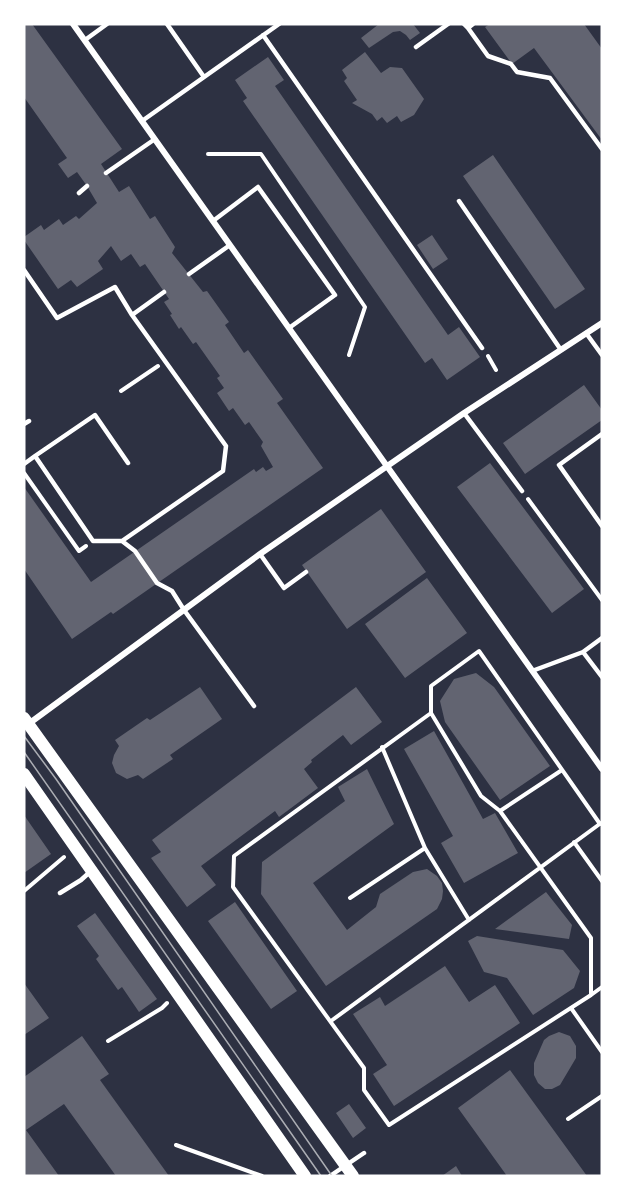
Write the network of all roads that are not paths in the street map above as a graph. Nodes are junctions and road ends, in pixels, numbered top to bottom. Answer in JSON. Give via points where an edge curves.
{"nodes":[{"id":1,"x":74,"y":24,"type":"edge"},
{"id":2,"x":107,"y":24,"type":"edge"},
{"id":3,"x":168,"y":24,"type":"edge"},
{"id":4,"x":279,"y":24,"type":"edge"},
{"id":5,"x":447,"y":24,"type":"edge"},
{"id":6,"x":473,"y":24,"type":"edge"},
{"id":7,"x":466,"y":26,"type":"edge"},
{"id":8,"x":263,"y":35,"type":"junction"},
{"id":9,"x":85,"y":40,"type":"junction"},
{"id":10,"x":416,"y":47,"type":"dead end"},
{"id":11,"x":204,"y":77,"type":"junction"},
{"id":12,"x":142,"y":121,"type":"junction"},
{"id":13,"x":155,"y":139,"type":"junction"},
{"id":14,"x":602,"y":149,"type":"edge"},
{"id":15,"x":106,"y":173,"type":"dead end"},
{"id":16,"x":87,"y":186,"type":"dead end"},
{"id":17,"x":79,"y":193,"type":"dead end"},
{"id":18,"x":459,"y":201,"type":"dead end"},
{"id":19,"x":213,"y":221,"type":"junction"},
{"id":20,"x":230,"y":245,"type":"junction"},
{"id":21,"x":24,"y":270,"type":"edge"},
{"id":22,"x":189,"y":274,"type":"dead end"},
{"id":23,"x":164,"y":292,"type":"dead end"},
{"id":24,"x":132,"y":315,"type":"junction"},
{"id":25,"x":602,"y":323,"type":"edge"},
{"id":26,"x":289,"y":328,"type":"junction"},
{"id":27,"x":586,"y":333,"type":"junction"},
{"id":28,"x":482,"y":348,"type":"dead end"},
{"id":29,"x":561,"y":350,"type":"junction"},
{"id":30,"x":602,"y":355,"type":"edge"},
{"id":31,"x":464,"y":413,"type":"junction"},
{"id":32,"x":602,"y":435,"type":"edge"},
{"id":33,"x":35,"y":456,"type":"junction"},
{"id":34,"x":128,"y":463,"type":"dead end"},
{"id":35,"x":24,"y":464,"type":"edge"},
{"id":36,"x":387,"y":466,"type":"junction"},
{"id":37,"x":522,"y":492,"type":"road end"},
{"id":38,"x":602,"y":526,"type":"edge"},
{"id":39,"x":122,"y":541,"type":"junction"},
{"id":40,"x":260,"y":554,"type":"junction"},
{"id":41,"x":306,"y":572,"type":"dead end"},
{"id":42,"x":184,"y":610,"type":"junction"},
{"id":43,"x":602,"y":638,"type":"edge"},
{"id":44,"x":583,"y":652,"type":"junction"},
{"id":45,"x":532,"y":670,"type":"junction"},
{"id":46,"x":602,"y":677,"type":"edge"},
{"id":47,"x":254,"y":706,"type":"dead end"},
{"id":48,"x":25,"y":723,"type":"edge"},
{"id":49,"x":602,"y":769,"type":"edge"},
{"id":50,"x":24,"y":774,"type":"edge"},
{"id":51,"x":92,"y":871,"type":"junction"},
{"id":52,"x":60,"y":893,"type":"dead end"},
{"id":53,"x":364,"y":1153,"type":"dead end"},
{"id":54,"x":346,"y":1165,"type":"junction"},
{"id":55,"x":305,"y":1176,"type":"edge"},
{"id":56,"x":330,"y":1176,"type":"edge"},
{"id":57,"x":353,"y":1176,"type":"edge"}],
"edges":[{"from":1,"to":9,"type":"street"},
{"from":2,"to":9,"type":"lane"},
{"from":3,"to":11,"type":"lane"},
{"from":4,"to":8,"type":"lane"},
{"from":5,"to":10,"type":"lane"},
{"from":6,"to":7,"type":"lane"},
{"from":7,"to":14,"type":"lane","via":[[488,56],[511,64],[517,72],[550,78]]},
{"from":8,"to":11,"type":"lane"},
{"from":8,"to":28,"type":"lane"},
{"from":9,"to":12,"type":"street"},
{"from":11,"to":12,"type":"lane"},
{"from":12,"to":13,"type":"street"},
{"from":13,"to":15,"type":"lane"},
{"from":13,"to":19,"type":"street"},
{"from":16,"to":17,"type":"lane"},
{"from":18,"to":29,"type":"lane"},
{"from":19,"to":20,"type":"street"},
{"from":19,"to":26,"type":"lane","via":[[258,187],[329,286],[335,295]]},
{"from":20,"to":22,"type":"lane"},
{"from":20,"to":26,"type":"street"},
{"from":21,"to":24,"type":"lane","via":[[57,318],[115,287]]},
{"from":23,"to":24,"type":"lane"},
{"from":24,"to":39,"type":"lane","via":[[226,446],[223,471]]},
{"from":25,"to":27,"type":"street"},
{"from":26,"to":36,"type":"street"},
{"from":27,"to":29,"type":"street"},
{"from":27,"to":30,"type":"lane"},
{"from":29,"to":31,"type":"street"},
{"from":31,"to":36,"type":"street"},
{"from":31,"to":37,"type":"lane"},
{"from":32,"to":38,"type":"lane","via":[[559,465]]},
{"from":33,"to":34,"type":"lane","via":[[95,416]]},
{"from":33,"to":35,"type":"lane"},
{"from":33,"to":39,"type":"lane","via":[[93,541]]},
{"from":36,"to":40,"type":"street"},
{"from":36,"to":45,"type":"street"},
{"from":39,"to":42,"type":"lane","via":[[135,551],[157,583],[172,591]]},
{"from":40,"to":41,"type":"lane","via":[[284,588]]},
{"from":40,"to":42,"type":"street"},
{"from":42,"to":47,"type":"lane"},
{"from":42,"to":48,"type":"street"},
{"from":43,"to":44,"type":"lane"},
{"from":44,"to":45,"type":"lane"},
{"from":44,"to":46,"type":"lane"},
{"from":45,"to":49,"type":"street"},
{"from":48,"to":54,"type":"main road"},
{"from":50,"to":51,"type":"main road"},
{"from":51,"to":52,"type":"lane"},
{"from":51,"to":55,"type":"main road"},
{"from":53,"to":54,"type":"lane"},
{"from":54,"to":56,"type":"lane"},
{"from":54,"to":57,"type":"main road"}]}
